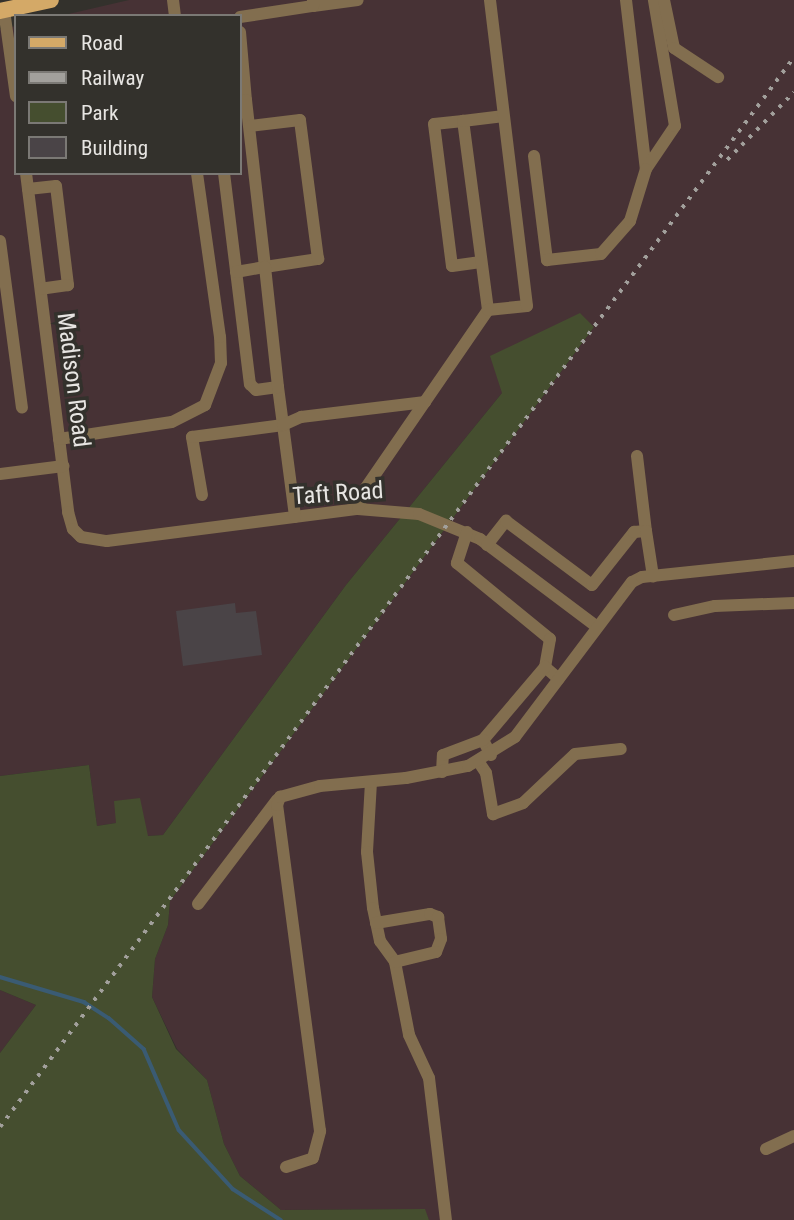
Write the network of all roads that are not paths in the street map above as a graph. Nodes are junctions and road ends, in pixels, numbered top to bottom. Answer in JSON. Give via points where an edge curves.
{"nodes":[{"id":1,"x":51,"y":0,"type":"edge"},
{"id":2,"x":358,"y":0,"type":"edge"},
{"id":3,"x":490,"y":0,"type":"edge"},
{"id":4,"x":626,"y":0,"type":"edge"},
{"id":5,"x":654,"y":0,"type":"edge"},
{"id":6,"x":664,"y":0,"type":"edge"},
{"id":7,"x":313,"y":3,"type":"edge"},
{"id":8,"x":2,"y":11,"type":"edge"},
{"id":9,"x":242,"y":17,"type":"edge"},
{"id":10,"x":13,"y":61,"type":"edge"},
{"id":11,"x":242,"y":77,"type":"edge"},
{"id":12,"x":718,"y":77,"type":"dead end"},
{"id":13,"x":243,"y":100,"type":"edge"},
{"id":14,"x":502,"y":116,"type":"junction"},
{"id":15,"x":463,"y":121,"type":"junction"},
{"id":16,"x":250,"y":126,"type":"junction"},
{"id":17,"x":534,"y":156,"type":"dead end"},
{"id":18,"x":646,"y":169,"type":"junction"},
{"id":19,"x":26,"y":175,"type":"edge"},
{"id":20,"x":197,"y":175,"type":"edge"},
{"id":21,"x":224,"y":175,"type":"edge"},
{"id":22,"x":28,"y":189,"type":"junction"},
{"id":23,"x":0,"y":241,"type":"edge"},
{"id":24,"x":481,"y":262,"type":"junction"},
{"id":25,"x":265,"y":267,"type":"junction"},
{"id":26,"x":236,"y":272,"type":"junction"},
{"id":27,"x":41,"y":289,"type":"junction"},
{"id":28,"x":488,"y":310,"type":"junction"},
{"id":29,"x":278,"y":387,"type":"junction"},
{"id":30,"x":425,"y":402,"type":"junction"},
{"id":31,"x":22,"y":408,"type":"dead end"},
{"id":32,"x":282,"y":425,"type":"junction"},
{"id":33,"x":59,"y":439,"type":"junction"},
{"id":34,"x":637,"y":456,"type":"dead end"},
{"id":35,"x":63,"y":466,"type":"junction"},
{"id":36,"x":0,"y":474,"type":"edge"},
{"id":37,"x":202,"y":495,"type":"dead end"},
{"id":38,"x":358,"y":509,"type":"junction"},
{"id":39,"x":295,"y":517,"type":"junction"},
{"id":40,"x":646,"y":531,"type":"junction"},
{"id":41,"x":467,"y":532,"type":"junction"},
{"id":42,"x":132,"y":538,"type":"joint"},
{"id":43,"x":487,"y":545,"type":"junction"},
{"id":44,"x":794,"y":561,"type":"edge"},
{"id":45,"x":653,"y":576,"type":"junction"},
{"id":46,"x":794,"y":603,"type":"edge"},
{"id":47,"x":674,"y":615,"type":"dead end"},
{"id":48,"x":597,"y":627,"type":"junction"},
{"id":49,"x":545,"y":667,"type":"junction"},
{"id":50,"x":559,"y":679,"type":"junction"},
{"id":51,"x":483,"y":740,"type":"junction"},
{"id":52,"x":621,"y":749,"type":"dead end"},
{"id":53,"x":491,"y":755,"type":"junction"},
{"id":54,"x":478,"y":761,"type":"junction"},
{"id":55,"x":442,"y":772,"type":"junction"},
{"id":56,"x":371,"y":782,"type":"junction"},
{"id":57,"x":277,"y":800,"type":"junction"},
{"id":58,"x":198,"y":904,"type":"dead end"},
{"id":59,"x":376,"y":923,"type":"junction"},
{"id":60,"x":396,"y":962,"type":"junction"},
{"id":61,"x":794,"y":1136,"type":"edge"},
{"id":62,"x":766,"y":1149,"type":"dead end"},
{"id":63,"x":286,"y":1167,"type":"dead end"},
{"id":64,"x":446,"y":1220,"type":"edge"}],
"edges":[{"from":1,"to":8,"type":"main road"},
{"from":2,"to":7,"type":"street"},
{"from":3,"to":14,"type":"street"},
{"from":4,"to":18,"type":"street"},
{"from":5,"to":18,"type":"street","via":[[675,126]]},
{"from":6,"to":12,"type":"street","via":[[674,48]]},
{"from":7,"to":9,"type":"street"},
{"from":8,"to":10,"type":"street"},
{"from":11,"to":13,"type":"street"},
{"from":13,"to":16,"type":"street"},
{"from":14,"to":15,"type":"street"},
{"from":14,"to":28,"type":"street","via":[[527,306]]},
{"from":15,"to":24,"type":"street"},
{"from":15,"to":24,"type":"street","via":[[434,124],[452,266]]},
{"from":16,"to":25,"type":"street"},
{"from":16,"to":25,"type":"street","via":[[300,120],[318,259]]},
{"from":17,"to":18,"type":"street","via":[[547,260],[601,254],[631,221]]},
{"from":19,"to":22,"type":"street","name":"Madison Road"},
{"from":20,"to":33,"type":"street","via":[[221,363],[205,405],[173,422]]},
{"from":21,"to":26,"type":"street"},
{"from":22,"to":27,"type":"street","name":"Madison Road"},
{"from":22,"to":27,"type":"street","via":[[56,186],[61,223],[68,285]]},
{"from":23,"to":31,"type":"street"},
{"from":24,"to":28,"type":"street"},
{"from":25,"to":26,"type":"street"},
{"from":25,"to":29,"type":"street"},
{"from":26,"to":29,"type":"street","via":[[250,384],[256,390]]},
{"from":27,"to":33,"type":"street","name":"Madison Road"},
{"from":28,"to":30,"type":"street"},
{"from":29,"to":32,"type":"street"},
{"from":30,"to":32,"type":"street","via":[[301,417]]},
{"from":30,"to":38,"type":"street","via":[[365,489]]},
{"from":32,"to":37,"type":"street","via":[[192,437]]},
{"from":32,"to":39,"type":"street"},
{"from":33,"to":35,"type":"street","name":"Madison Road"},
{"from":34,"to":40,"type":"street"},
{"from":35,"to":36,"type":"street"},
{"from":35,"to":42,"type":"street","name":"Madison Road","via":[[73,529],[93,541]]},
{"from":38,"to":39,"type":"street","name":"Taft Road"},
{"from":38,"to":41,"type":"street","name":"Taft Road","via":[[419,514]]},
{"from":39,"to":42,"type":"street","name":"Taft Road"},
{"from":40,"to":43,"type":"street","via":[[634,532],[592,585],[506,521]]},
{"from":40,"to":45,"type":"street"},
{"from":41,"to":43,"type":"street","name":"Taft Road"},
{"from":41,"to":49,"type":"street","via":[[457,562],[550,639]]},
{"from":43,"to":48,"type":"street","name":"Taft Road"},
{"from":44,"to":45,"type":"street"},
{"from":45,"to":48,"type":"street","via":[[632,582]]},
{"from":46,"to":47,"type":"street","via":[[715,606]]},
{"from":48,"to":50,"type":"street"},
{"from":49,"to":50,"type":"street"},
{"from":49,"to":51,"type":"street"},
{"from":50,"to":53,"type":"street","via":[[515,737]]},
{"from":51,"to":53,"type":"street"},
{"from":51,"to":55,"type":"street","via":[[443,755]]},
{"from":52,"to":54,"type":"street","via":[[575,754],[523,803],[492,814],[486,773]]},
{"from":53,"to":54,"type":"street"},
{"from":54,"to":55,"type":"street"},
{"from":55,"to":56,"type":"street"},
{"from":56,"to":57,"type":"street","via":[[320,786]]},
{"from":56,"to":59,"type":"street","via":[[367,852]]},
{"from":57,"to":58,"type":"street"},
{"from":57,"to":63,"type":"street","via":[[320,1131],[313,1158]]},
{"from":59,"to":60,"type":"street","via":[[380,941]]},
{"from":59,"to":60,"type":"street","via":[[430,914],[438,917],[441,939],[436,953]]},
{"from":60,"to":64,"type":"street","via":[[409,1035],[429,1079]]},
{"from":61,"to":62,"type":"street"}]}
